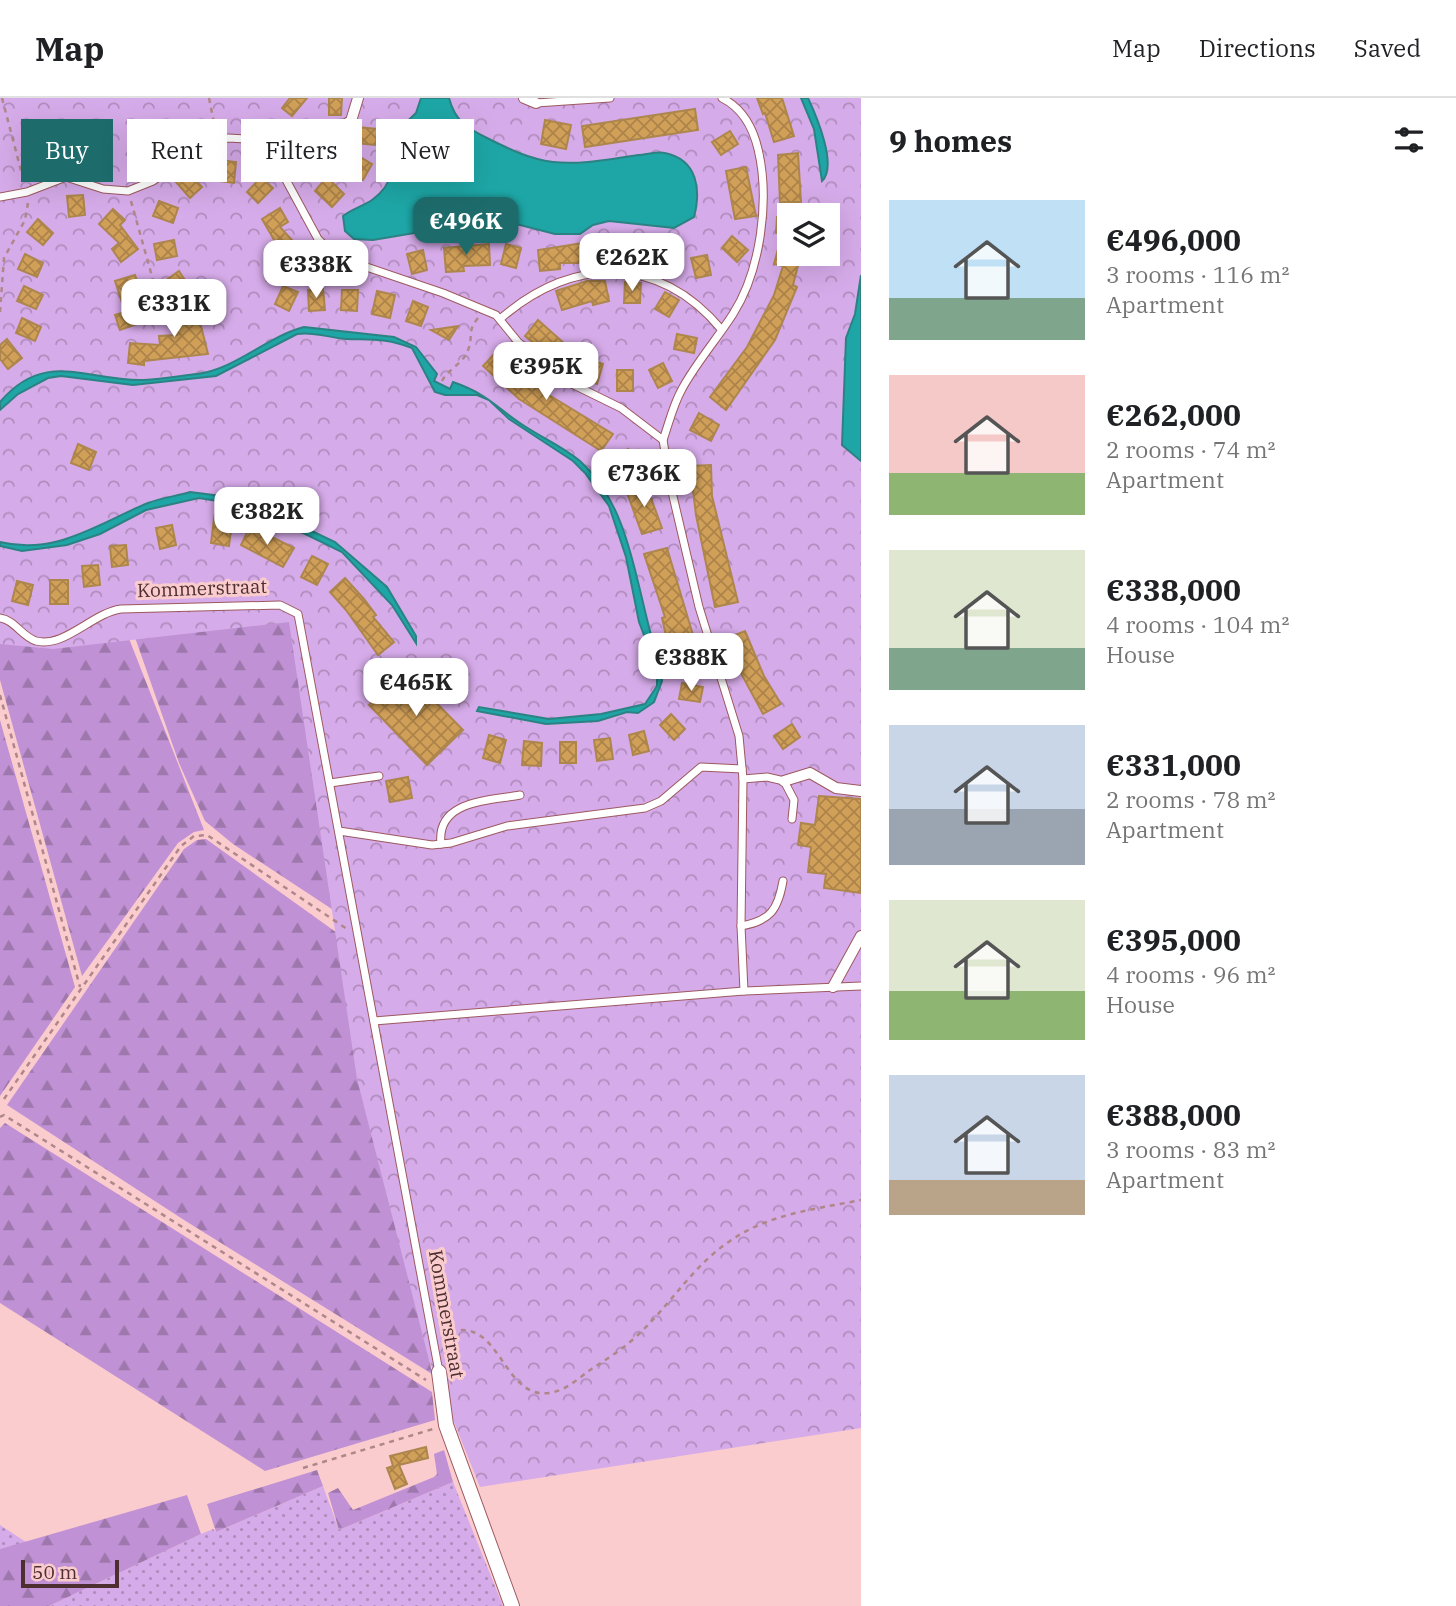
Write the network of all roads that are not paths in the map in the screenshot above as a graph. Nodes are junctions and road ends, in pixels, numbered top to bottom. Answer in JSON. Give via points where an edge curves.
{"nodes":[{"id":1,"x":358,"y":98,"type":"edge"},
{"id":2,"x":524,"y":98,"type":"edge"},
{"id":3,"x":610,"y":98,"type":"edge"},
{"id":4,"x":722,"y":98,"type":"edge"},
{"id":5,"x":536,"y":103,"type":"joint"},
{"id":6,"x":352,"y":119,"type":"edge"},
{"id":7,"x":241,"y":138,"type":"edge"},
{"id":8,"x":287,"y":182,"type":"edge"},
{"id":9,"x":0,"y":197,"type":"edge"},
{"id":10,"x":500,"y":319,"type":"junction"},
{"id":11,"x":721,"y":329,"type":"junction"},
{"id":12,"x":663,"y":440,"type":"junction"},
{"id":13,"x":0,"y":618,"type":"edge"},
{"id":14,"x":742,"y":769,"type":"junction"},
{"id":15,"x":379,"y":776,"type":"dead end"},
{"id":16,"x":743,"y":779,"type":"junction"},
{"id":17,"x":784,"y":781,"type":"junction"},
{"id":18,"x":330,"y":783,"type":"junction"},
{"id":19,"x":861,"y":791,"type":"edge"},
{"id":20,"x":520,"y":795,"type":"dead end"},
{"id":21,"x":792,"y":819,"type":"dead end"},
{"id":22,"x":339,"y":831,"type":"junction"},
{"id":23,"x":441,"y":844,"type":"junction"},
{"id":24,"x":783,"y":881,"type":"dead end"},
{"id":25,"x":741,"y":926,"type":"junction"},
{"id":26,"x":861,"y":936,"type":"edge"},
{"id":27,"x":861,"y":986,"type":"edge"},
{"id":28,"x":834,"y":987,"type":"junction"},
{"id":29,"x":744,"y":991,"type":"junction"},
{"id":30,"x":374,"y":1021,"type":"junction"},
{"id":31,"x":439,"y":1372,"type":"joint"},
{"id":32,"x":512,"y":1606,"type":"edge"}],
"edges":[{"from":1,"to":6,"type":"street"},
{"from":2,"to":5,"type":"street"},
{"from":3,"to":5,"type":"lane"},
{"from":4,"to":11,"type":"lane","via":[[741,112],[755,139],[764,206],[746,286]]},
{"from":7,"to":9,"type":"lane","via":[[217,140],[191,152],[153,181],[128,191],[66,177]]},
{"from":8,"to":10,"type":"lane","via":[[318,239],[337,257]]},
{"from":10,"to":11,"type":"lane","via":[[526,296],[568,279],[634,275],[657,279],[688,295]]},
{"from":10,"to":12,"type":"lane","via":[[518,342],[570,383],[621,408]]},
{"from":11,"to":12,"type":"lane","via":[[682,388]]},
{"from":12,"to":14,"type":"lane","via":[[699,607],[735,714]]},
{"from":13,"to":18,"type":"lane","name":"Kommerstraat","via":[[23,635],[50,641],[113,610],[287,606],[302,623]]},
{"from":14,"to":16,"type":"lane"},
{"from":14,"to":23,"type":"lane","via":[[702,767],[661,801],[645,808],[507,826]]},
{"from":15,"to":18,"type":"lane"},
{"from":16,"to":17,"type":"lane"},
{"from":16,"to":25,"type":"lane"},
{"from":17,"to":19,"type":"street","via":[[810,773],[836,788]]},
{"from":17,"to":21,"type":"lane","via":[[794,800]]},
{"from":18,"to":22,"type":"lane","name":"Kommerstraat"},
{"from":20,"to":23,"type":"lane","via":[[460,807],[443,820]]},
{"from":22,"to":23,"type":"lane"},
{"from":22,"to":30,"type":"lane","name":"Kommerstraat"},
{"from":24,"to":25,"type":"lane","via":[[772,915]]},
{"from":25,"to":29,"type":"lane"},
{"from":26,"to":28,"type":"street"},
{"from":27,"to":28,"type":"lane"},
{"from":28,"to":29,"type":"lane"},
{"from":29,"to":30,"type":"lane"},
{"from":30,"to":31,"type":"lane","name":"Kommerstraat"},
{"from":31,"to":32,"type":"street","name":"Kommerstraat","via":[[446,1425]]}]}
